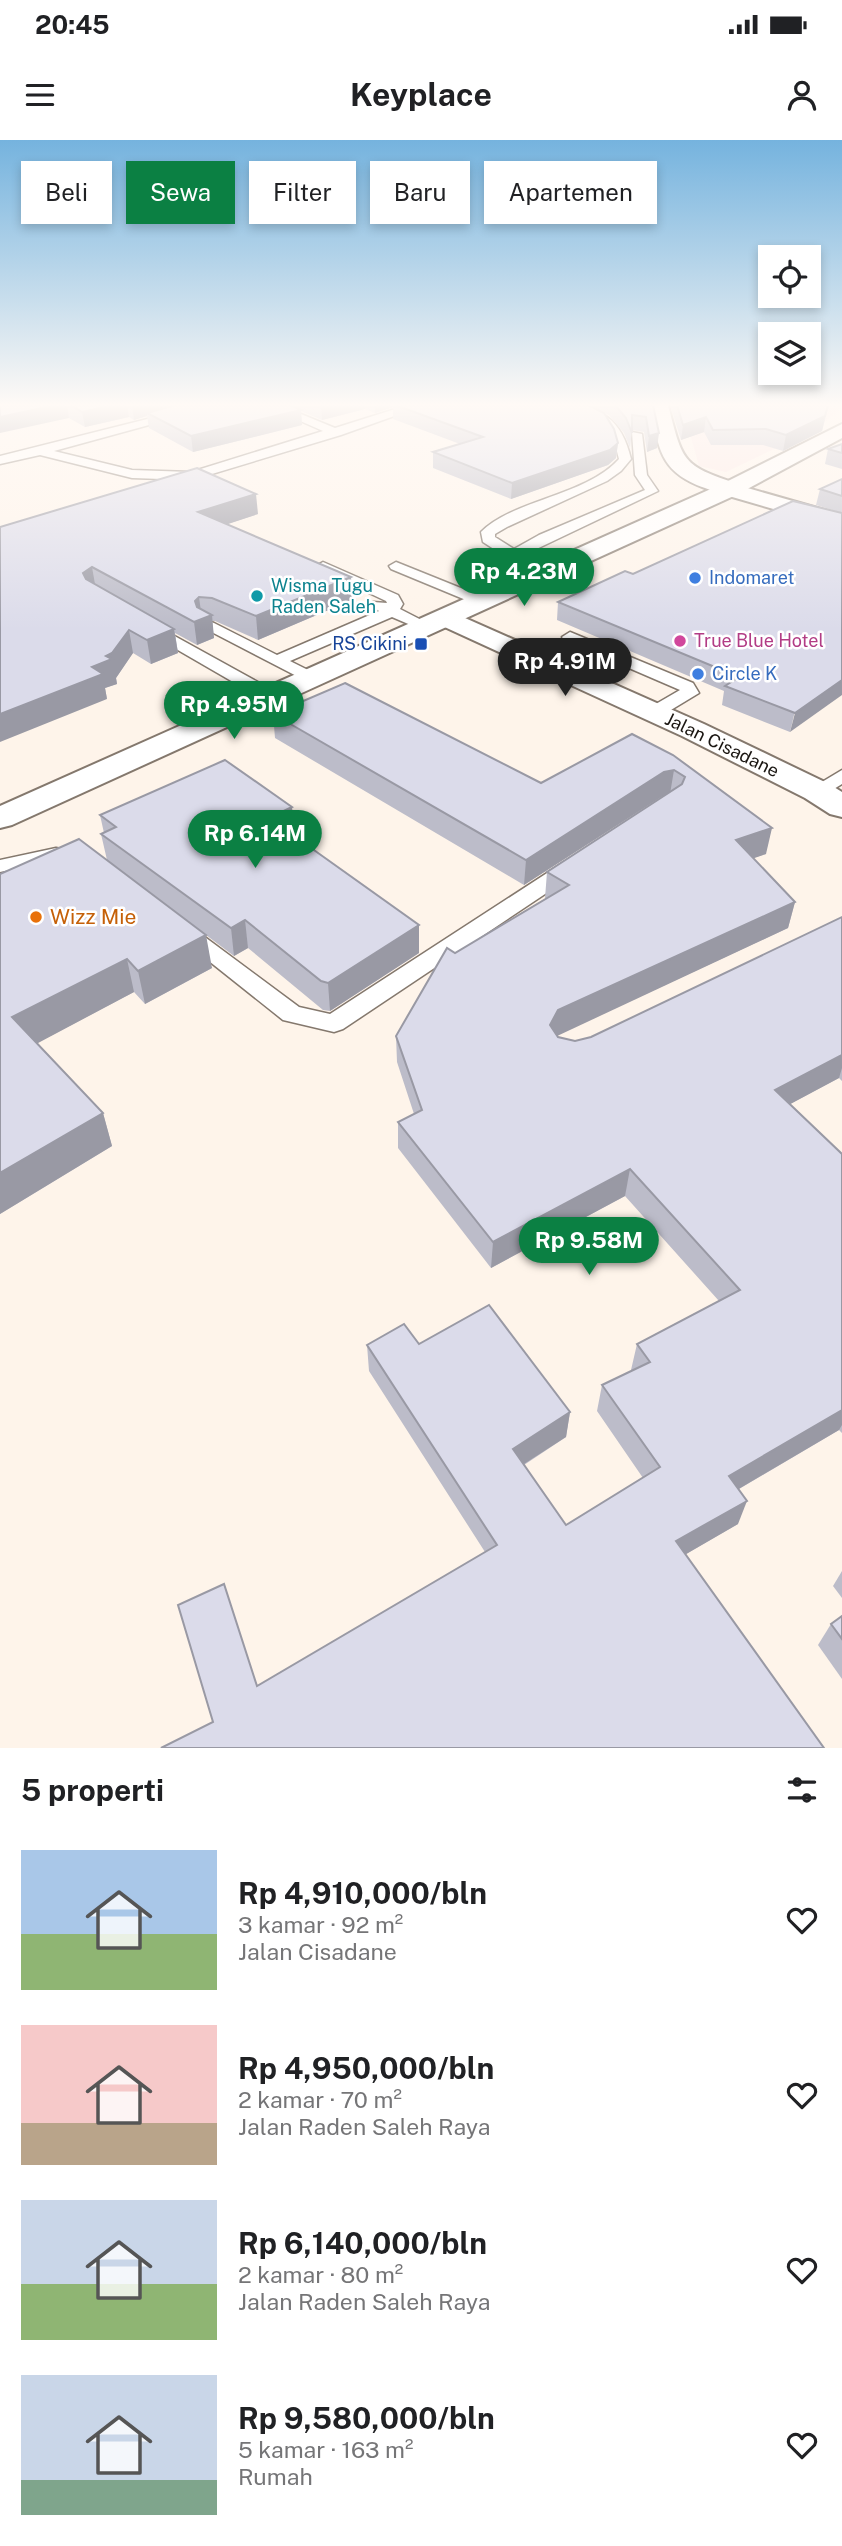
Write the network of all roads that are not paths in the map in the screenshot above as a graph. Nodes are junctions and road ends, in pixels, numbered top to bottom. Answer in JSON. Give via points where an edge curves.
{"nodes":[{"id":1,"x":619,"y":480,"type":"joint"},
{"id":2,"x":644,"y":480,"type":"edge"},
{"id":3,"x":703,"y":480,"type":"edge"},
{"id":4,"x":748,"y":480,"type":"edge"},
{"id":5,"x":730,"y":489,"type":"junction"},
{"id":6,"x":652,"y":491,"type":"junction"},
{"id":7,"x":842,"y":522,"type":"edge"},
{"id":8,"x":306,"y":559,"type":"edge"},
{"id":9,"x":519,"y":559,"type":"junction"},
{"id":10,"x":396,"y":566,"type":"dead end"},
{"id":11,"x":545,"y":573,"type":"junction"},
{"id":12,"x":340,"y":587,"type":"edge"},
{"id":13,"x":483,"y":602,"type":"junction"},
{"id":14,"x":392,"y":611,"type":"junction"},
{"id":15,"x":132,"y":617,"type":"edge"},
{"id":16,"x":437,"y":622,"type":"junction"},
{"id":17,"x":208,"y":626,"type":"edge"},
{"id":18,"x":570,"y":637,"type":"dead end"},
{"id":19,"x":277,"y":661,"type":"junction"},
{"id":20,"x":310,"y":678,"type":"junction"},
{"id":21,"x":270,"y":696,"type":"junction"},
{"id":22,"x":654,"y":712,"type":"junction"},
{"id":23,"x":834,"y":791,"type":"edge"},
{"id":24,"x":0,"y":818,"type":"edge"},
{"id":25,"x":588,"y":856,"type":"edge"},
{"id":26,"x":86,"y":858,"type":"edge"},
{"id":27,"x":0,"y":866,"type":"edge"},
{"id":28,"x":173,"y":924,"type":"edge"}],
"edges":[{"from":1,"to":6,"type":"lane"},
{"from":1,"to":9,"type":"lane","via":[[528,510],[488,532],[488,539]]},
{"from":2,"to":6,"type":"lane"},
{"from":3,"to":5,"type":"main road"},
{"from":4,"to":5,"type":"main road"},
{"from":5,"to":7,"type":"main road"},
{"from":5,"to":11,"type":"main road"},
{"from":6,"to":9,"type":"lane","via":[[544,538],[519,552]]},
{"from":8,"to":14,"type":"lane","via":[[393,598]]},
{"from":9,"to":11,"type":"lane"},
{"from":10,"to":13,"type":"lane"},
{"from":11,"to":13,"type":"main road"},
{"from":12,"to":14,"type":"lane"},
{"from":13,"to":16,"type":"main road"},
{"from":14,"to":16,"type":"lane"},
{"from":14,"to":19,"type":"lane"},
{"from":15,"to":21,"type":"lane"},
{"from":16,"to":20,"type":"main road"},
{"from":16,"to":22,"type":"main road","name":"Jalan Cisadane"},
{"from":17,"to":19,"type":"lane"},
{"from":18,"to":22,"type":"lane","via":[[687,687],[690,693]]},
{"from":19,"to":20,"type":"lane"},
{"from":20,"to":21,"type":"main road"},
{"from":21,"to":24,"type":"main road"},
{"from":22,"to":23,"type":"main road","name":"Jalan Cisadane"},
{"from":25,"to":28,"type":"lane","via":[[334,1023],[292,1014]]},
{"from":26,"to":27,"type":"lane","via":[[56,854]]}]}
